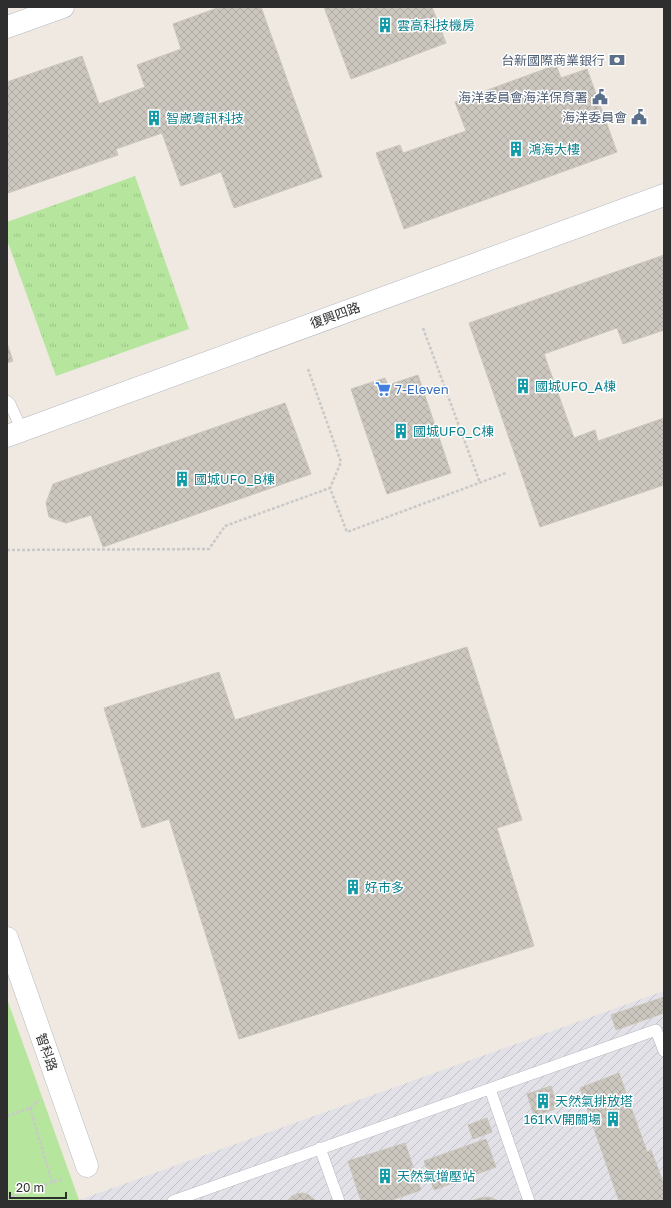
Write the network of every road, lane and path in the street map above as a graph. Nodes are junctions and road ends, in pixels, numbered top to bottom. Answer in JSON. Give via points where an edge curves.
{"nodes":[{"id":1,"x":63,"y":7,"type":"edge"},
{"id":2,"x":7,"y":27,"type":"edge"},
{"id":3,"x":664,"y":195,"type":"edge"},
{"id":4,"x":423,"y":328,"type":"dead end"},
{"id":5,"x":308,"y":369,"type":"dead end"},
{"id":6,"x":7,"y":401,"type":"edge"},
{"id":7,"x":14,"y":433,"type":"edge"},
{"id":8,"x":506,"y":473,"type":"dead end"},
{"id":9,"x":480,"y":483,"type":"junction"},
{"id":10,"x":330,"y":488,"type":"junction"},
{"id":11,"x":7,"y":550,"type":"edge"},
{"id":12,"x":7,"y":938,"type":"edge"},
{"id":13,"x":664,"y":1051,"type":"edge"},
{"id":14,"x":490,"y":1089,"type":"junction"},
{"id":15,"x":39,"y":1100,"type":"dead end"},
{"id":16,"x":30,"y":1108,"type":"junction"},
{"id":17,"x":7,"y":1116,"type":"edge"},
{"id":18,"x":320,"y":1148,"type":"junction"},
{"id":19,"x":87,"y":1166,"type":"dead end"},
{"id":20,"x":62,"y":1179,"type":"dead end"},
{"id":21,"x":52,"y":1182,"type":"junction"},
{"id":22,"x":7,"y":1198,"type":"edge"},
{"id":23,"x":173,"y":1201,"type":"edge"},
{"id":24,"x":339,"y":1201,"type":"edge"},
{"id":25,"x":529,"y":1201,"type":"edge"}],
"edges":[{"from":1,"to":2,"type":"street"},
{"from":3,"to":7,"type":"street","name":"復興四路"},
{"from":4,"to":9,"type":"path"},
{"from":5,"to":10,"type":"path","via":[[341,462]]},
{"from":6,"to":7,"type":"lane","via":[[10,404]]},
{"from":8,"to":9,"type":"path"},
{"from":9,"to":10,"type":"path","via":[[347,532]]},
{"from":10,"to":11,"type":"path","via":[[225,526],[209,549]]},
{"from":12,"to":19,"type":"street","name":"智科路"},
{"from":13,"to":14,"type":"lane","via":[[656,1030]]},
{"from":14,"to":18,"type":"lane"},
{"from":14,"to":25,"type":"lane"},
{"from":15,"to":16,"type":"path"},
{"from":16,"to":17,"type":"path"},
{"from":16,"to":21,"type":"path"},
{"from":18,"to":23,"type":"lane"},
{"from":18,"to":24,"type":"lane"},
{"from":20,"to":21,"type":"path"},
{"from":21,"to":22,"type":"path"}]}
